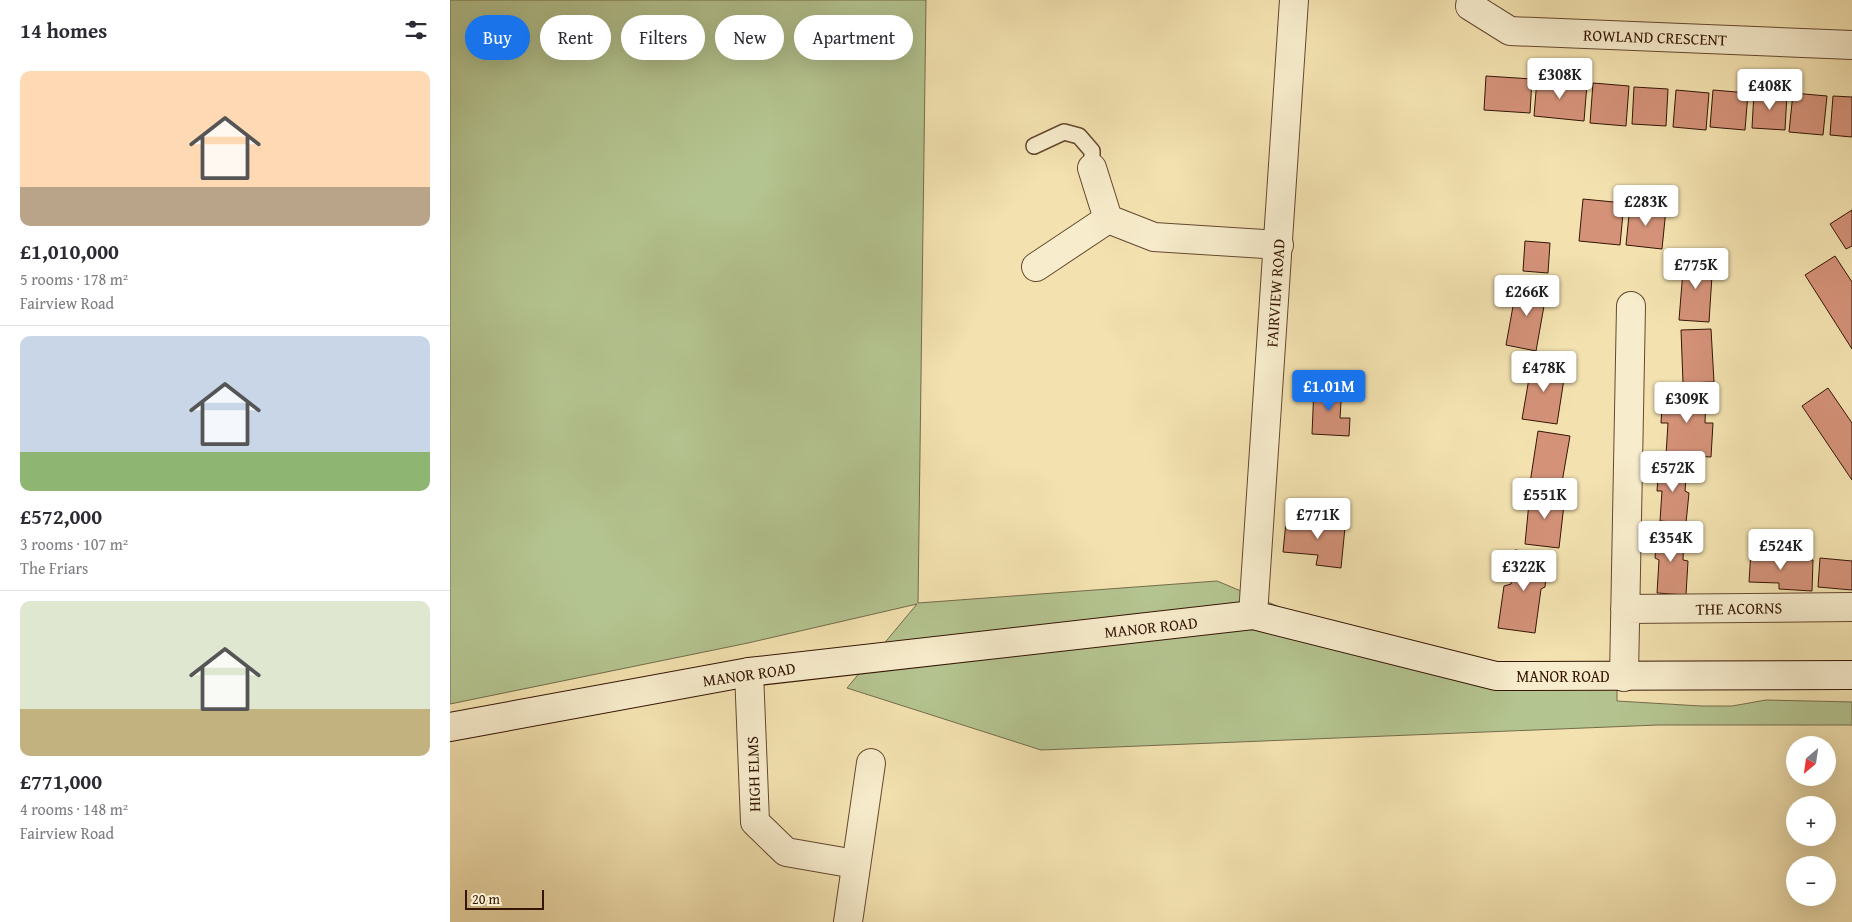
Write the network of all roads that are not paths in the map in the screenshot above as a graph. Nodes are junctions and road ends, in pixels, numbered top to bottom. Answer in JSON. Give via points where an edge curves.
{"nodes":[{"id":1,"x":1294,"y":0,"type":"edge"},
{"id":2,"x":1470,"y":0,"type":"edge"},
{"id":3,"x":1852,"y":45,"type":"edge"},
{"id":4,"x":1034,"y":146,"type":"dead end"},
{"id":5,"x":1092,"y":168,"type":"joint"},
{"id":6,"x":1108,"y":219,"type":"junction"},
{"id":7,"x":1279,"y":245,"type":"junction"},
{"id":8,"x":1036,"y":267,"type":"dead end"},
{"id":9,"x":1631,"y":306,"type":"dead end"},
{"id":10,"x":1852,"y":607,"type":"edge"},
{"id":11,"x":1625,"y":609,"type":"junction"},
{"id":12,"x":1253,"y":615,"type":"junction"},
{"id":13,"x":749,"y":672,"type":"junction"},
{"id":14,"x":1852,"y":675,"type":"edge"},
{"id":15,"x":1624,"y":677,"type":"junction"},
{"id":16,"x":450,"y":727,"type":"edge"},
{"id":17,"x":871,"y":763,"type":"dead end"},
{"id":18,"x":855,"y":864,"type":"junction"},
{"id":19,"x":848,"y":922,"type":"edge"}],
"edges":[{"from":1,"to":7,"type":"street","name":"FAIRVIEW ROAD"},
{"from":2,"to":3,"type":"street","name":"ROWLAND CRESCENT","via":[[1470,6],[1510,30]]},
{"from":4,"to":5,"type":"lane","via":[[1064,132],[1079,136],[1092,152]]},
{"from":5,"to":6,"type":"street"},
{"from":6,"to":7,"type":"street","via":[[1154,237]]},
{"from":6,"to":8,"type":"street"},
{"from":7,"to":12,"type":"street","name":"FAIRVIEW ROAD"},
{"from":9,"to":11,"type":"street"},
{"from":10,"to":11,"type":"street","name":"THE ACORNS"},
{"from":11,"to":15,"type":"street"},
{"from":12,"to":13,"type":"street","name":"MANOR ROAD"},
{"from":12,"to":15,"type":"street","name":"MANOR ROAD","via":[[1496,676]]},
{"from":13,"to":16,"type":"street","name":"MANOR ROAD"},
{"from":13,"to":18,"type":"street","name":"HIGH ELMS","via":[[755,822],[786,852]]},
{"from":14,"to":15,"type":"street","name":"MANOR ROAD"},
{"from":17,"to":18,"type":"street"},
{"from":18,"to":19,"type":"street"}]}
